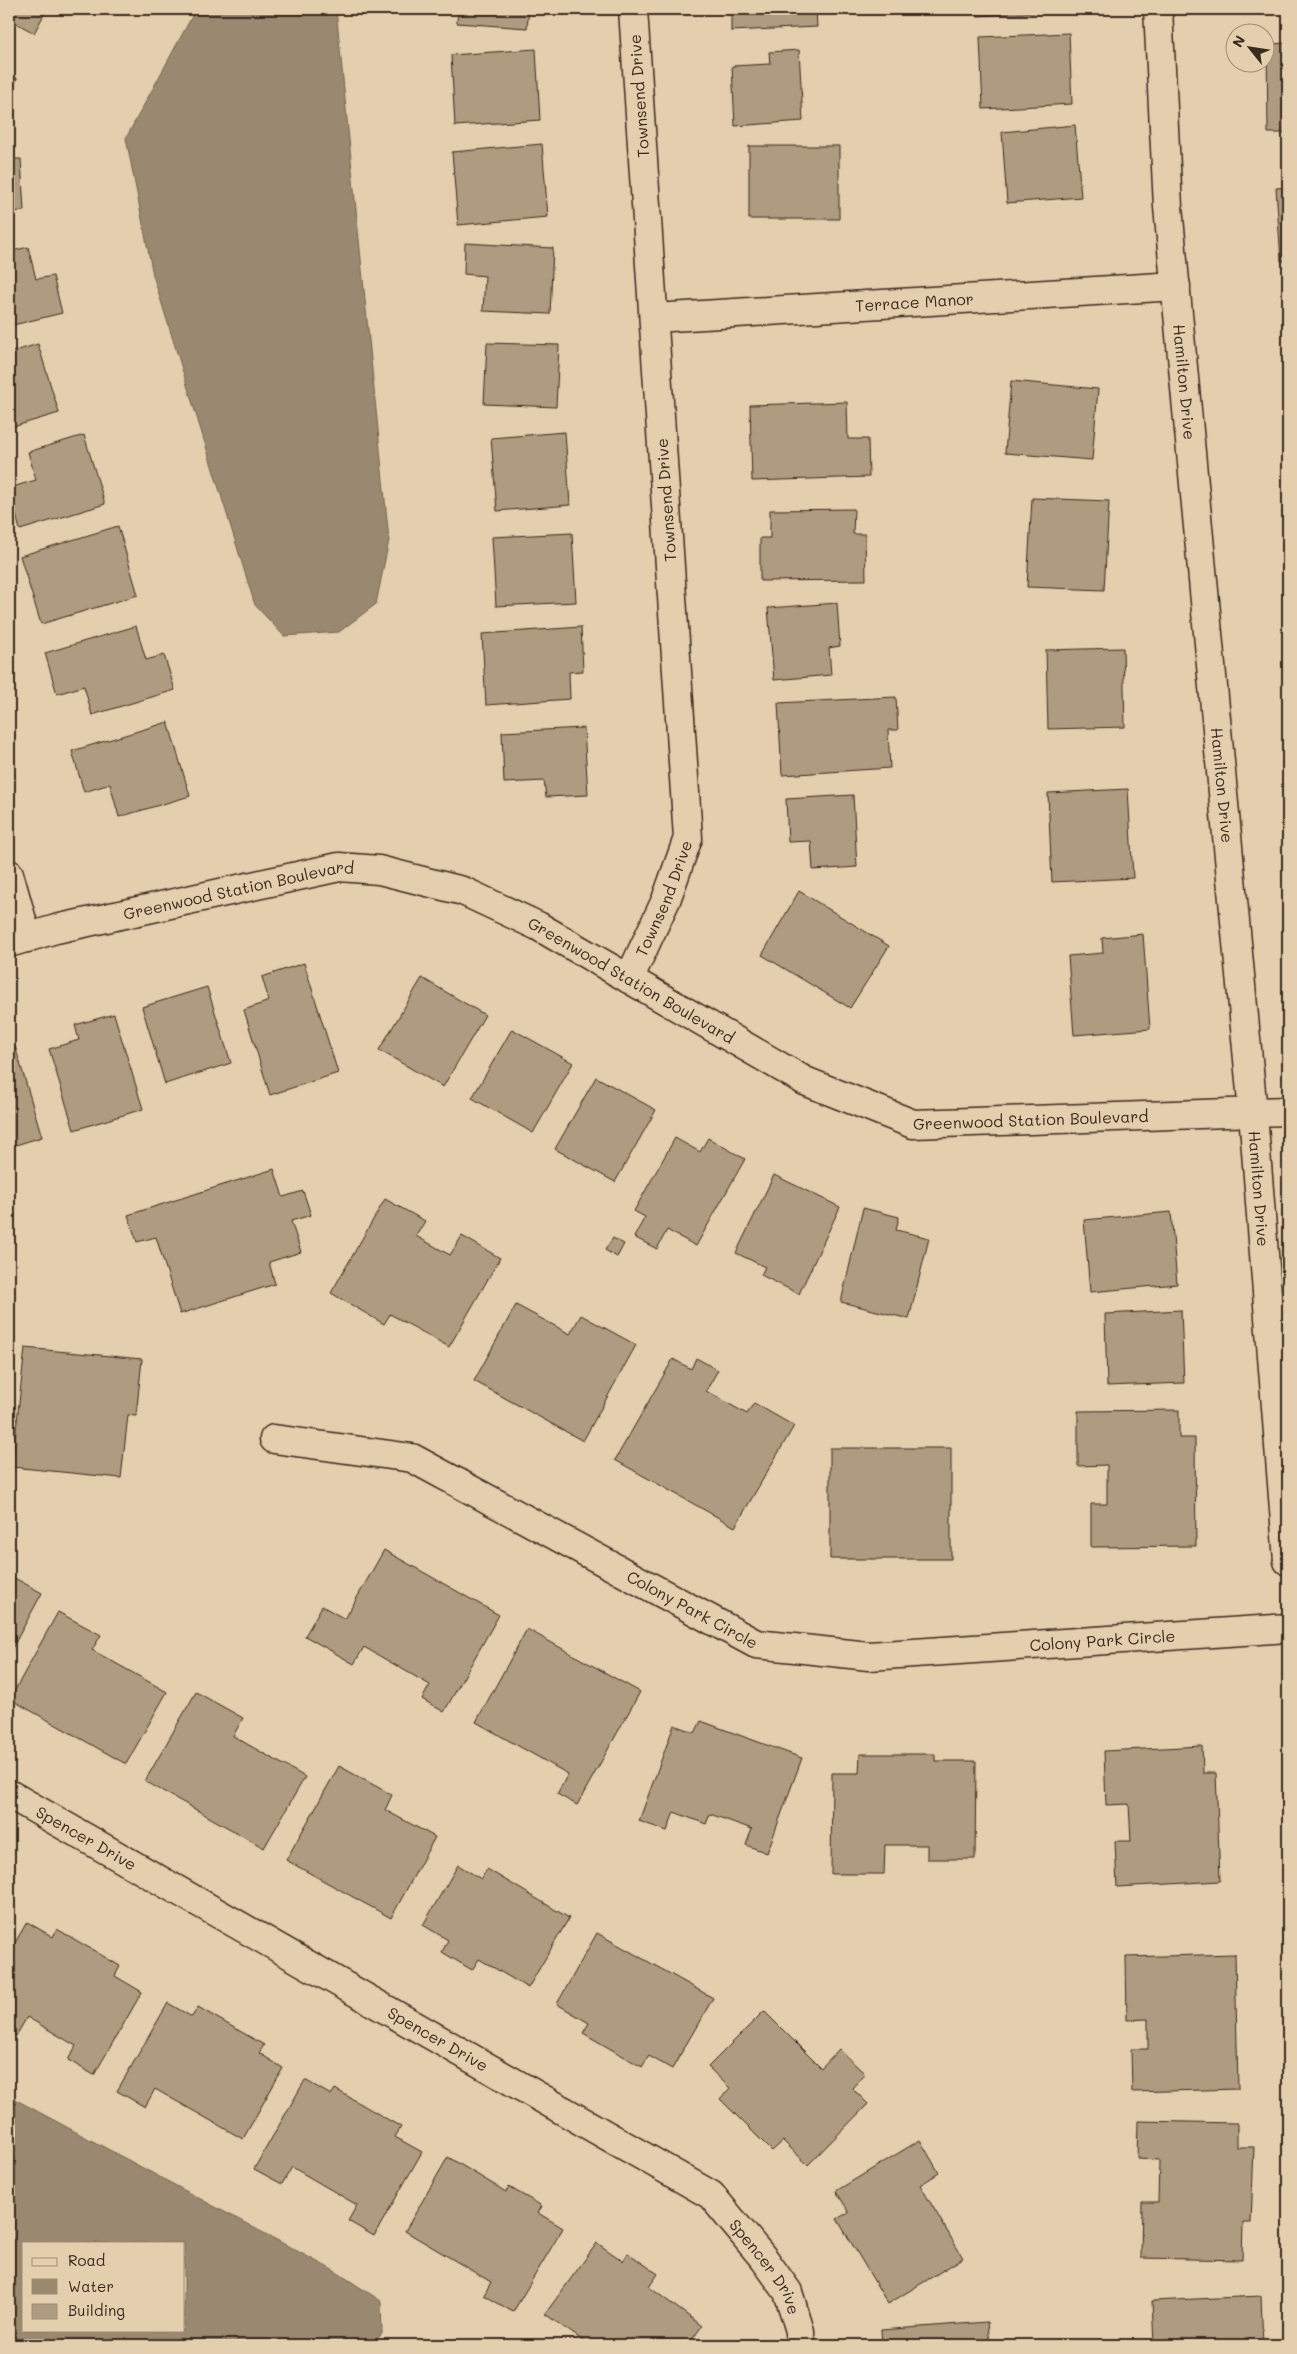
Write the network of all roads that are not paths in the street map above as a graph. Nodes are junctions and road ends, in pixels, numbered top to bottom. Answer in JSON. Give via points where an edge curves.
{"nodes":[{"id":1,"x":633,"y":9,"type":"edge"},
{"id":2,"x":1158,"y":9,"type":"edge"},
{"id":3,"x":1176,"y":286,"type":"junction"},
{"id":4,"x":654,"y":318,"type":"junction"},
{"id":5,"x":9,"y":874,"type":"edge"},
{"id":6,"x":18,"y":941,"type":"edge"},
{"id":7,"x":629,"y":979,"type":"junction"},
{"id":8,"x":1288,"y":1111,"type":"edge"},
{"id":9,"x":1253,"y":1114,"type":"junction"},
{"id":10,"x":274,"y":1439,"type":"dead end"},
{"id":11,"x":1288,"y":1561,"type":"edge"},
{"id":12,"x":1288,"y":1628,"type":"edge"},
{"id":13,"x":9,"y":1794,"type":"edge"},
{"id":14,"x":800,"y":2345,"type":"edge"}],
"edges":[{"from":1,"to":4,"type":"street","name":"Townsend Drive"},
{"from":2,"to":3,"type":"street","name":"Hamilton Drive","via":[[1168,207]]},
{"from":3,"to":4,"type":"street","name":"Terrace Manor"},
{"from":3,"to":9,"type":"street","name":"Hamilton Drive"},
{"from":4,"to":7,"type":"street","name":"Townsend Drive","via":[[688,838],[666,900]]},
{"from":5,"to":6,"type":"street"},
{"from":6,"to":7,"type":"street","name":"Greenwood Station Boulevard","via":[[339,867],[380,870],[463,891],[538,926]]},
{"from":7,"to":9,"type":"street","name":"Greenwood Station Boulevard","via":[[805,1081],[913,1124]]},
{"from":8,"to":9,"type":"street","name":"Greenwood Station Boulevard"},
{"from":9,"to":11,"type":"street","name":"Hamilton Drive"},
{"from":10,"to":12,"type":"street","name":"Colony Park Circle","via":[[412,1458],[756,1644],[869,1656]]},
{"from":13,"to":14,"type":"street","name":"Spencer Drive","via":[[711,2195],[788,2292],[800,2332]]}]}
